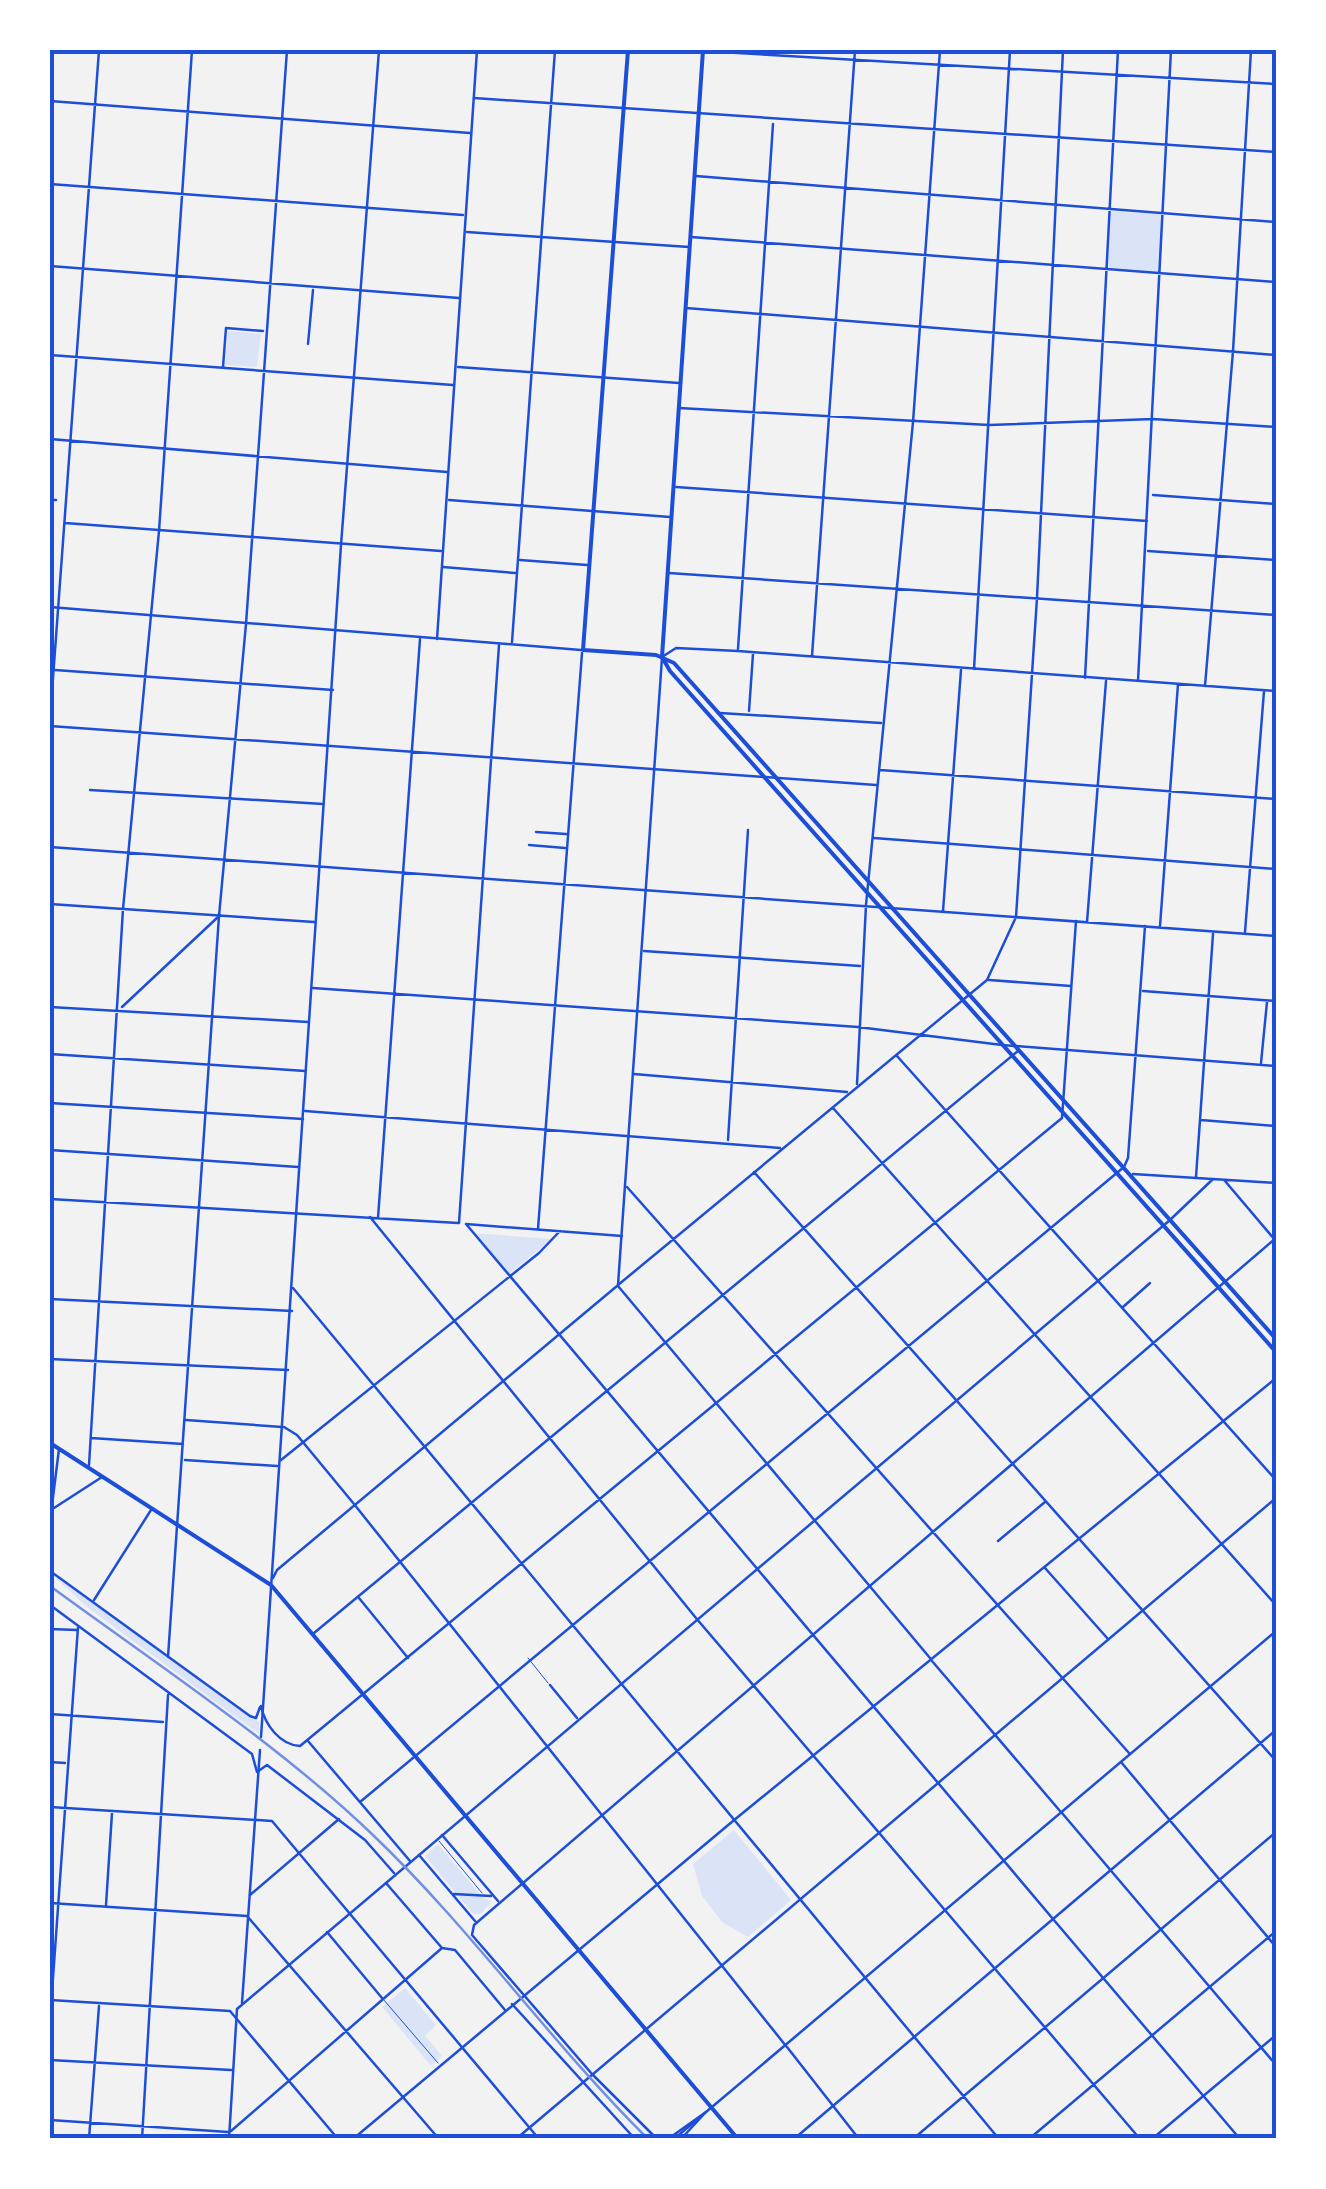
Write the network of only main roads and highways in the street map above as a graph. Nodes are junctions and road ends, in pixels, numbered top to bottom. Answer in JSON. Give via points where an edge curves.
{"nodes":[{"id":1,"x":628,"y":50,"type":"edge"},
{"id":2,"x":703,"y":50,"type":"edge"},
{"id":3,"x":662,"y":657,"type":"junction"},
{"id":4,"x":1276,"y":1339,"type":"edge"},
{"id":5,"x":1276,"y":1352,"type":"edge"},
{"id":6,"x":50,"y":1443,"type":"edge"},
{"id":7,"x":738,"y":2139,"type":"edge"}],
"edges":[{"from":1,"to":3,"type":"main road","via":[[583,650]]},
{"from":2,"to":3,"type":"main road"},
{"from":3,"to":4,"type":"main road"},
{"from":3,"to":5,"type":"main road"},
{"from":6,"to":7,"type":"main road","via":[[271,1584]]}]}
